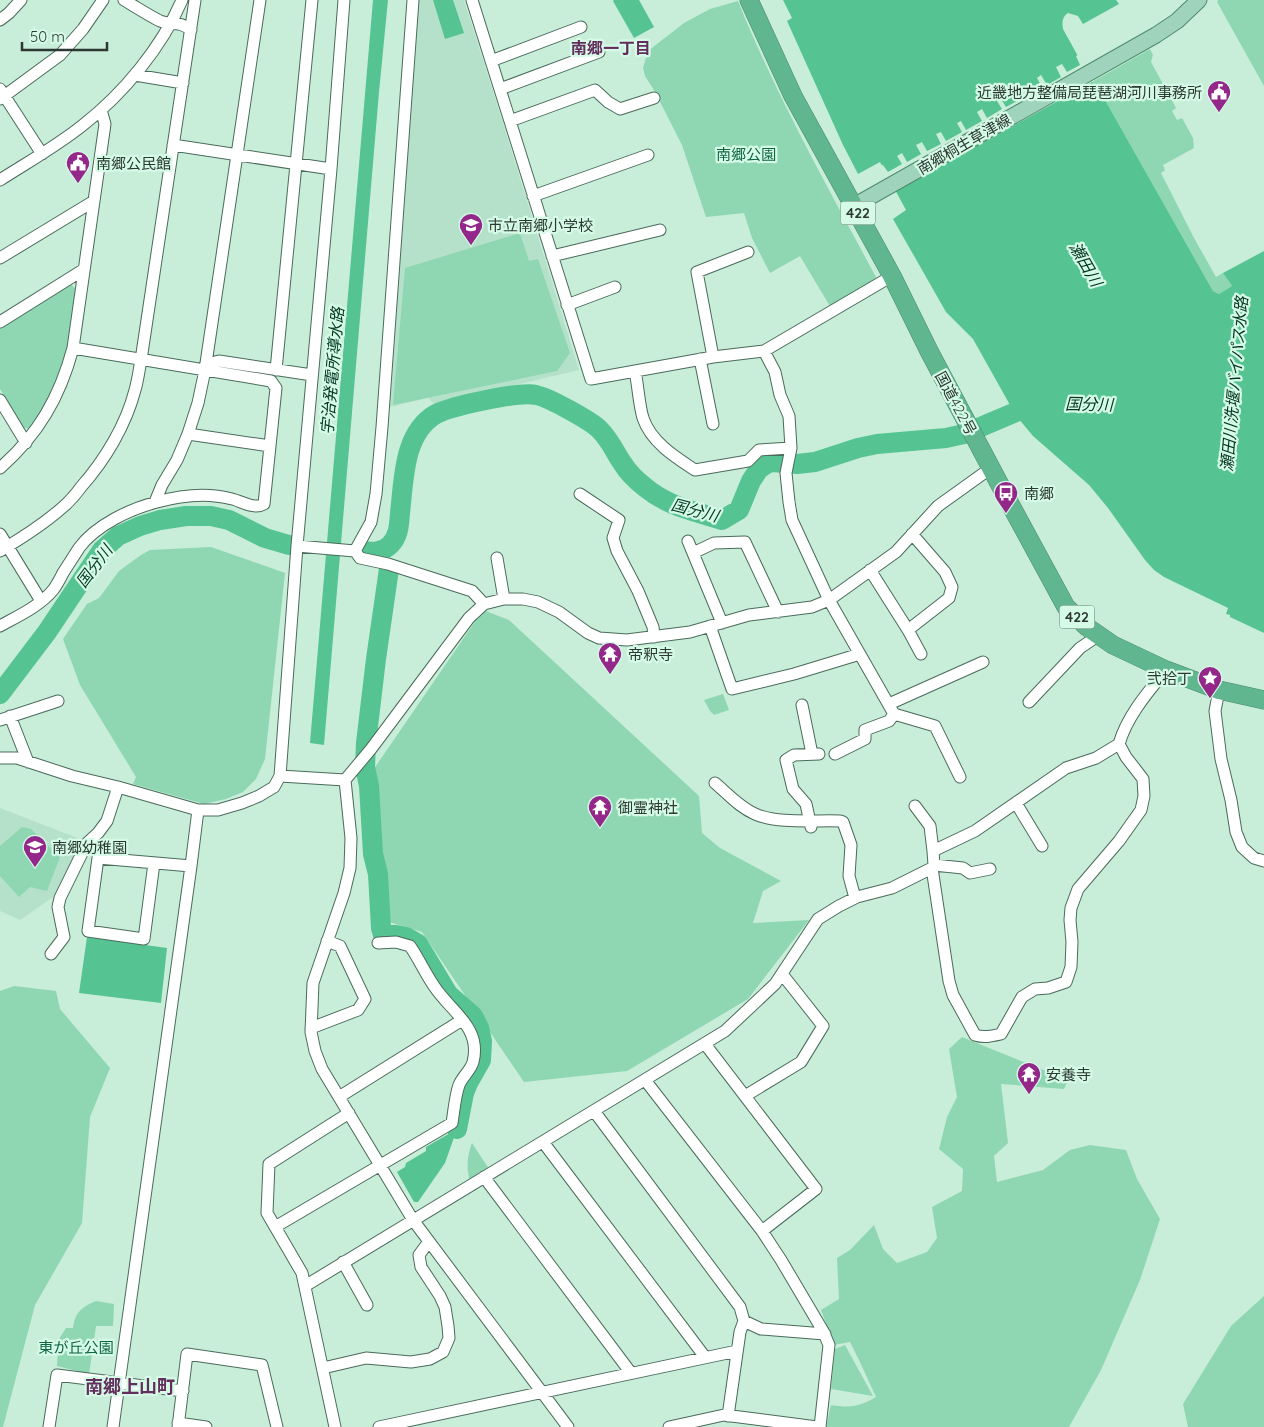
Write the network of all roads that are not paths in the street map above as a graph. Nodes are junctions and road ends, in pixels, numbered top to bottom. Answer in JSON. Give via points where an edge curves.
{"nodes":[{"id":1,"x":21,"y":0,"type":"edge"},
{"id":2,"x":102,"y":0,"type":"edge"},
{"id":3,"x":124,"y":0,"type":"edge"},
{"id":4,"x":182,"y":0,"type":"edge"},
{"id":5,"x":195,"y":0,"type":"edge"},
{"id":6,"x":260,"y":0,"type":"edge"},
{"id":7,"x":312,"y":0,"type":"edge"},
{"id":8,"x":344,"y":0,"type":"edge"},
{"id":9,"x":413,"y":0,"type":"edge"},
{"id":10,"x":472,"y":0,"type":"edge"},
{"id":11,"x":749,"y":0,"type":"edge"},
{"id":12,"x":1199,"y":0,"type":"edge"},
{"id":13,"x":0,"y":20,"type":"edge"},
{"id":14,"x":170,"y":24,"type":"junction"},
{"id":15,"x":581,"y":27,"type":"dead end"},
{"id":16,"x":191,"y":30,"type":"junction"},
{"id":17,"x":600,"y":52,"type":"dead end"},
{"id":18,"x":491,"y":61,"type":"junction"},
{"id":19,"x":135,"y":75,"type":"junction"},
{"id":20,"x":183,"y":83,"type":"junction"},
{"id":21,"x":500,"y":89,"type":"junction"},
{"id":22,"x":1,"y":94,"type":"edge"},
{"id":23,"x":654,"y":98,"type":"dead end"},
{"id":24,"x":101,"y":110,"type":"junction"},
{"id":25,"x":510,"y":121,"type":"junction"},
{"id":26,"x":173,"y":145,"type":"junction"},
{"id":27,"x":42,"y":154,"type":"junction"},
{"id":28,"x":237,"y":155,"type":"junction"},
{"id":29,"x":648,"y":156,"type":"dead end"},
{"id":30,"x":296,"y":164,"type":"junction"},
{"id":31,"x":331,"y":168,"type":"junction"},
{"id":32,"x":0,"y":180,"type":"edge"},
{"id":33,"x":533,"y":196,"type":"junction"},
{"id":34,"x":94,"y":201,"type":"junction"},
{"id":35,"x":854,"y":206,"type":"junction"},
{"id":36,"x":660,"y":230,"type":"dead end"},
{"id":37,"x":748,"y":252,"type":"dead end"},
{"id":38,"x":552,"y":256,"type":"junction"},
{"id":39,"x":0,"y":258,"type":"edge"},
{"id":40,"x":83,"y":270,"type":"junction"},
{"id":41,"x":892,"y":276,"type":"junction"},
{"id":42,"x":615,"y":287,"type":"dead end"},
{"id":43,"x":567,"y":305,"type":"junction"},
{"id":44,"x":0,"y":322,"type":"edge"},
{"id":45,"x":73,"y":348,"type":"junction"},
{"id":46,"x":764,"y":351,"type":"junction"},
{"id":47,"x":713,"y":357,"type":"junction"},
{"id":48,"x":700,"y":359,"type":"junction"},
{"id":49,"x":141,"y":360,"type":"junction"},
{"id":50,"x":205,"y":370,"type":"junction"},
{"id":51,"x":276,"y":370,"type":"junction"},
{"id":52,"x":635,"y":371,"type":"junction"},
{"id":53,"x":312,"y":375,"type":"junction"},
{"id":54,"x":0,"y":400,"type":"edge"},
{"id":55,"x":713,"y":424,"type":"dead end"},
{"id":56,"x":188,"y":434,"type":"junction"},
{"id":57,"x":26,"y":443,"type":"junction"},
{"id":58,"x":270,"y":446,"type":"junction"},
{"id":59,"x":790,"y":451,"type":"junction"},
{"id":60,"x":0,"y":468,"type":"edge"},
{"id":61,"x":991,"y":468,"type":"junction"},
{"id":62,"x":580,"y":494,"type":"dead end"},
{"id":63,"x":155,"y":502,"type":"junction"},
{"id":64,"x":0,"y":534,"type":"edge"},
{"id":65,"x":912,"y":534,"type":"junction"},
{"id":66,"x":688,"y":541,"type":"dead end"},
{"id":67,"x":297,"y":546,"type":"junction"},
{"id":68,"x":4,"y":549,"type":"edge"},
{"id":69,"x":355,"y":551,"type":"junction"},
{"id":70,"x":693,"y":553,"type":"junction"},
{"id":71,"x":497,"y":558,"type":"dead end"},
{"id":72,"x":870,"y":570,"type":"junction"},
{"id":73,"x":504,"y":599,"type":"junction"},
{"id":74,"x":829,"y":600,"type":"junction"},
{"id":75,"x":41,"y":601,"type":"junction"},
{"id":76,"x":484,"y":604,"type":"junction"},
{"id":77,"x":778,"y":612,"type":"junction"},
{"id":78,"x":722,"y":623,"type":"junction"},
{"id":79,"x":0,"y":626,"type":"edge"},
{"id":80,"x":710,"y":626,"type":"junction"},
{"id":81,"x":908,"y":630,"type":"junction"},
{"id":82,"x":1099,"y":635,"type":"junction"},
{"id":83,"x":654,"y":637,"type":"junction"},
{"id":84,"x":860,"y":654,"type":"junction"},
{"id":85,"x":921,"y":654,"type":"dead end"},
{"id":86,"x":983,"y":662,"type":"dead end"},
{"id":87,"x":1166,"y":670,"type":"junction"},
{"id":88,"x":1219,"y":690,"type":"junction"},
{"id":89,"x":1264,"y":700,"type":"edge"},
{"id":90,"x":58,"y":701,"type":"dead end"},
{"id":91,"x":1029,"y":702,"type":"dead end"},
{"id":92,"x":802,"y":705,"type":"dead end"},
{"id":93,"x":892,"y":709,"type":"junction"},
{"id":94,"x":5,"y":718,"type":"edge"},
{"id":95,"x":1119,"y":744,"type":"junction"},
{"id":96,"x":836,"y":754,"type":"dead end"},
{"id":97,"x":0,"y":758,"type":"edge"},
{"id":98,"x":28,"y":762,"type":"junction"},
{"id":99,"x":280,"y":776,"type":"junction"},
{"id":100,"x":960,"y":778,"type":"dead end"},
{"id":101,"x":345,"y":780,"type":"junction"},
{"id":102,"x":714,"y":783,"type":"dead end"},
{"id":103,"x":118,"y":786,"type":"junction"},
{"id":104,"x":1016,"y":802,"type":"junction"},
{"id":105,"x":916,"y":806,"type":"dead end"},
{"id":106,"x":198,"y":810,"type":"junction"},
{"id":107,"x":810,"y":824,"type":"junction"},
{"id":108,"x":1042,"y":846,"type":"dead end"},
{"id":109,"x":933,"y":851,"type":"junction"},
{"id":110,"x":1264,"y":860,"type":"edge"},
{"id":111,"x":154,"y":863,"type":"junction"},
{"id":112,"x":191,"y":866,"type":"junction"},
{"id":113,"x":933,"y":867,"type":"junction"},
{"id":114,"x":990,"y":869,"type":"dead end"},
{"id":115,"x":855,"y":898,"type":"junction"},
{"id":116,"x":327,"y":941,"type":"junction"},
{"id":117,"x":378,"y":943,"type":"dead end"},
{"id":118,"x":51,"y":954,"type":"dead end"},
{"id":119,"x":782,"y":974,"type":"junction"},
{"id":120,"x":462,"y":1020,"type":"junction"},
{"id":121,"x":311,"y":1028,"type":"junction"},
{"id":122,"x":705,"y":1044,"type":"junction"},
{"id":123,"x":645,"y":1080,"type":"junction"},
{"id":124,"x":745,"y":1096,"type":"junction"},
{"id":125,"x":339,"y":1097,"type":"junction"},
{"id":126,"x":594,"y":1111,"type":"junction"},
{"id":127,"x":349,"y":1113,"type":"junction"},
{"id":128,"x":543,"y":1142,"type":"junction"},
{"id":129,"x":380,"y":1165,"type":"junction"},
{"id":130,"x":484,"y":1177,"type":"junction"},
{"id":131,"x":413,"y":1220,"type":"junction"},
{"id":132,"x":275,"y":1227,"type":"junction"},
{"id":133,"x":762,"y":1231,"type":"junction"},
{"id":134,"x":427,"y":1244,"type":"dead end"},
{"id":135,"x":344,"y":1262,"type":"junction"},
{"id":136,"x":305,"y":1286,"type":"junction"},
{"id":137,"x":367,"y":1305,"type":"dead end"},
{"id":138,"x":744,"y":1321,"type":"junction"},
{"id":139,"x":825,"y":1334,"type":"junction"},
{"id":140,"x":737,"y":1350,"type":"junction"},
{"id":141,"x":705,"y":1357,"type":"junction"},
{"id":142,"x":322,"y":1368,"type":"junction"},
{"id":143,"x":631,"y":1373,"type":"junction"},
{"id":144,"x":119,"y":1382,"type":"junction"},
{"id":145,"x":183,"y":1391,"type":"junction"},
{"id":146,"x":543,"y":1392,"type":"junction"},
{"id":147,"x":728,"y":1416,"type":"junction"},
{"id":148,"x":178,"y":1425,"type":"edge"},
{"id":149,"x":49,"y":1427,"type":"edge"},
{"id":150,"x":113,"y":1427,"type":"edge"},
{"id":151,"x":206,"y":1427,"type":"edge"},
{"id":152,"x":277,"y":1427,"type":"edge"},
{"id":153,"x":335,"y":1427,"type":"edge"},
{"id":154,"x":379,"y":1427,"type":"edge"},
{"id":155,"x":568,"y":1427,"type":"edge"},
{"id":156,"x":669,"y":1427,"type":"edge"},
{"id":157,"x":818,"y":1427,"type":"edge"}],
"edges":[{"from":1,"to":13,"type":"street"},
{"from":2,"to":22,"type":"street","via":[[60,55]]},
{"from":3,"to":14,"type":"street"},
{"from":4,"to":14,"type":"street"},
{"from":5,"to":16,"type":"street"},
{"from":6,"to":28,"type":"street"},
{"from":7,"to":30,"type":"street"},
{"from":8,"to":31,"type":"street"},
{"from":9,"to":69,"type":"street","via":[[376,494],[371,522]]},
{"from":10,"to":18,"type":"street"},
{"from":11,"to":35,"type":"highway","name":"国道422号","number":"422","via":[[793,96]]},
{"from":12,"to":35,"type":"main road","name":"南郷桐生草津線","via":[[1177,21],[1155,35]]},
{"from":14,"to":16,"type":"street","via":[[178,23]]},
{"from":14,"to":19,"type":"street"},
{"from":15,"to":18,"type":"street"},
{"from":16,"to":20,"type":"street"},
{"from":17,"to":21,"type":"street"},
{"from":18,"to":21,"type":"street"},
{"from":19,"to":20,"type":"street"},
{"from":19,"to":24,"type":"street"},
{"from":20,"to":26,"type":"street"},
{"from":21,"to":25,"type":"street"},
{"from":22,"to":27,"type":"street"},
{"from":23,"to":25,"type":"street","via":[[620,108],[595,90]]},
{"from":24,"to":27,"type":"street"},
{"from":24,"to":34,"type":"street","via":[[105,124]]},
{"from":25,"to":33,"type":"street"},
{"from":26,"to":28,"type":"street"},
{"from":26,"to":49,"type":"street"},
{"from":27,"to":32,"type":"street"},
{"from":28,"to":30,"type":"street"},
{"from":28,"to":50,"type":"street"},
{"from":29,"to":33,"type":"street"},
{"from":30,"to":31,"type":"street"},
{"from":30,"to":51,"type":"street"},
{"from":31,"to":53,"type":"street"},
{"from":33,"to":38,"type":"street"},
{"from":34,"to":39,"type":"street"},
{"from":34,"to":40,"type":"street"},
{"from":35,"to":41,"type":"highway","name":"国道422号","number":"422"},
{"from":36,"to":38,"type":"street"},
{"from":37,"to":47,"type":"street","via":[[697,272]]},
{"from":38,"to":43,"type":"street"},
{"from":40,"to":44,"type":"street"},
{"from":40,"to":45,"type":"street"},
{"from":41,"to":46,"type":"street"},
{"from":41,"to":61,"type":"highway","name":"国道422号","number":"422"},
{"from":42,"to":43,"type":"street"},
{"from":43,"to":52,"type":"street","via":[[591,379]]},
{"from":45,"to":49,"type":"street"},
{"from":45,"to":57,"type":"street","via":[[60,390]]},
{"from":46,"to":47,"type":"street"},
{"from":46,"to":59,"type":"street","via":[[775,372],[789,416]]},
{"from":47,"to":48,"type":"street"},
{"from":48,"to":52,"type":"street"},
{"from":48,"to":55,"type":"street"},
{"from":49,"to":50,"type":"street"},
{"from":49,"to":68,"type":"street","via":[[132,400],[105,456],[65,506]]},
{"from":50,"to":51,"type":"street","via":[[219,361]]},
{"from":50,"to":56,"type":"street"},
{"from":50,"to":58,"type":"street","via":[[271,381],[276,388]]},
{"from":51,"to":53,"type":"street"},
{"from":52,"to":59,"type":"street","via":[[643,418],[652,435],[673,456],[696,470],[748,461],[759,450]]},
{"from":53,"to":67,"type":"street"},
{"from":54,"to":57,"type":"street"},
{"from":56,"to":58,"type":"street"},
{"from":56,"to":63,"type":"street"},
{"from":57,"to":60,"type":"street"},
{"from":58,"to":63,"type":"street","via":[[264,504],[260,507],[208,494]]},
{"from":59,"to":74,"type":"street","via":[[786,473],[792,520]]},
{"from":61,"to":65,"type":"street","via":[[938,506]]},
{"from":61,"to":82,"type":"highway","name":"国道422号","number":"422","via":[[1066,607]]},
{"from":62,"to":83,"type":"street","via":[[619,520],[613,538],[653,627]]},
{"from":63,"to":75,"type":"street","via":[[104,525],[81,546],[53,590]]},
{"from":64,"to":68,"type":"street"},
{"from":65,"to":72,"type":"street","via":[[896,552]]},
{"from":65,"to":81,"type":"street","via":[[945,572],[952,587],[949,598]]},
{"from":66,"to":70,"type":"street"},
{"from":67,"to":69,"type":"street"},
{"from":67,"to":99,"type":"street"},
{"from":68,"to":75,"type":"street"},
{"from":69,"to":76,"type":"street","via":[[360,558],[472,591]]},
{"from":70,"to":77,"type":"street","via":[[714,543],[745,542]]},
{"from":70,"to":78,"type":"street"},
{"from":71,"to":73,"type":"street"},
{"from":72,"to":74,"type":"street"},
{"from":72,"to":81,"type":"street"},
{"from":73,"to":76,"type":"street"},
{"from":73,"to":83,"type":"street","via":[[538,602],[600,638]]},
{"from":74,"to":77,"type":"street","via":[[812,608]]},
{"from":74,"to":84,"type":"street"},
{"from":75,"to":79,"type":"street"},
{"from":76,"to":101,"type":"street","via":[[469,618]]},
{"from":77,"to":78,"type":"street","via":[[749,615]]},
{"from":78,"to":80,"type":"street"},
{"from":80,"to":83,"type":"street"},
{"from":80,"to":84,"type":"street","via":[[732,689]]},
{"from":81,"to":85,"type":"street"},
{"from":82,"to":87,"type":"highway","name":"国道422号","number":"422"},
{"from":82,"to":91,"type":"street","via":[[1080,648]]},
{"from":84,"to":93,"type":"street"},
{"from":86,"to":93,"type":"street"},
{"from":87,"to":88,"type":"highway","name":"国道422号","number":"422"},
{"from":87,"to":95,"type":"street","via":[[1134,712],[1122,731]]},
{"from":88,"to":89,"type":"highway","name":"国道422号","number":"422"},
{"from":88,"to":110,"type":"street","via":[[1215,711],[1236,832],[1242,847],[1254,858]]},
{"from":90,"to":94,"type":"street"},
{"from":92,"to":107,"type":"street","via":[[816,754],[794,755],[786,760],[792,789],[806,804]]},
{"from":93,"to":96,"type":"street","via":[[889,721],[865,730],[865,739]]},
{"from":93,"to":100,"type":"street","via":[[935,726]]},
{"from":94,"to":98,"type":"street"},
{"from":95,"to":104,"type":"street","via":[[1096,758],[1066,768]]},
{"from":95,"to":113,"type":"street","via":[[1143,778],[1141,810],[1078,889],[1071,908],[1071,967],[1066,982],[1035,989],[1022,998],[1001,1034],[975,1035],[953,995]]},
{"from":97,"to":98,"type":"street"},
{"from":98,"to":103,"type":"street"},
{"from":99,"to":101,"type":"street"},
{"from":99,"to":106,"type":"street","via":[[274,787],[259,796],[218,810]]},
{"from":101,"to":116,"type":"street","via":[[351,838],[350,868]]},
{"from":102,"to":107,"type":"street","via":[[754,814]]},
{"from":103,"to":106,"type":"street"},
{"from":103,"to":118,"type":"street","via":[[107,821],[87,844],[60,898],[58,908],[64,937]]},
{"from":104,"to":108,"type":"street"},
{"from":104,"to":109,"type":"street","via":[[975,831]]},
{"from":105,"to":109,"type":"street","via":[[930,826]]},
{"from":106,"to":112,"type":"street"},
{"from":107,"to":115,"type":"street","via":[[843,822],[851,845],[848,876]]},
{"from":109,"to":113,"type":"street"},
{"from":111,"to":111,"type":"street","via":[[98,858],[88,931],[144,939]]},
{"from":111,"to":112,"type":"street"},
{"from":112,"to":144,"type":"street"},
{"from":113,"to":114,"type":"street","via":[[963,868],[970,873]]},
{"from":113,"to":115,"type":"street","via":[[892,888]]},
{"from":115,"to":119,"type":"street","via":[[818,920]]},
{"from":116,"to":121,"type":"street","via":[[313,984]]},
{"from":116,"to":121,"type":"street","via":[[340,946],[365,999],[358,1010]]},
{"from":117,"to":120,"type":"street","via":[[396,942],[410,946],[434,987]]},
{"from":119,"to":122,"type":"street","via":[[725,1031]]},
{"from":119,"to":124,"type":"street","via":[[823,1026],[801,1062]]},
{"from":120,"to":125,"type":"street"},
{"from":120,"to":129,"type":"street","via":[[472,1036],[475,1049],[473,1064],[459,1084],[452,1123]]},
{"from":121,"to":125,"type":"street","via":[[315,1051]]},
{"from":122,"to":123,"type":"street"},
{"from":122,"to":124,"type":"street"},
{"from":123,"to":126,"type":"street"},
{"from":123,"to":133,"type":"street"},
{"from":124,"to":133,"type":"street","via":[[816,1189]]},
{"from":125,"to":127,"type":"street"},
{"from":126,"to":128,"type":"street"},
{"from":126,"to":138,"type":"street","via":[[740,1307]]},
{"from":127,"to":129,"type":"street"},
{"from":127,"to":132,"type":"street","via":[[269,1164],[268,1213]]},
{"from":128,"to":130,"type":"street"},
{"from":128,"to":141,"type":"street"},
{"from":129,"to":131,"type":"street"},
{"from":129,"to":132,"type":"street"},
{"from":130,"to":131,"type":"street"},
{"from":130,"to":143,"type":"street"},
{"from":131,"to":135,"type":"street"},
{"from":131,"to":146,"type":"street"},
{"from":132,"to":136,"type":"street","via":[[302,1273]]},
{"from":133,"to":139,"type":"street"},
{"from":134,"to":142,"type":"street","via":[[419,1255],[421,1267],[445,1308],[449,1338],[443,1352],[430,1359],[411,1362],[366,1358]]},
{"from":135,"to":136,"type":"street"},
{"from":135,"to":137,"type":"street"},
{"from":136,"to":142,"type":"street"},
{"from":138,"to":139,"type":"street","via":[[761,1329]]},
{"from":138,"to":140,"type":"street"},
{"from":139,"to":157,"type":"street","via":[[830,1346]]},
{"from":140,"to":141,"type":"street"},
{"from":140,"to":147,"type":"street"},
{"from":141,"to":143,"type":"street"},
{"from":142,"to":153,"type":"street"},
{"from":143,"to":146,"type":"street"},
{"from":144,"to":145,"type":"street"},
{"from":144,"to":149,"type":"street","via":[[57,1375]]},
{"from":144,"to":150,"type":"street"},
{"from":145,"to":148,"type":"street"},
{"from":145,"to":152,"type":"street","via":[[188,1354],[262,1365]]},
{"from":146,"to":154,"type":"street"},
{"from":146,"to":155,"type":"street"},
{"from":147,"to":156,"type":"street"},
{"from":147,"to":157,"type":"street"},
{"from":148,"to":151,"type":"street"}]}
